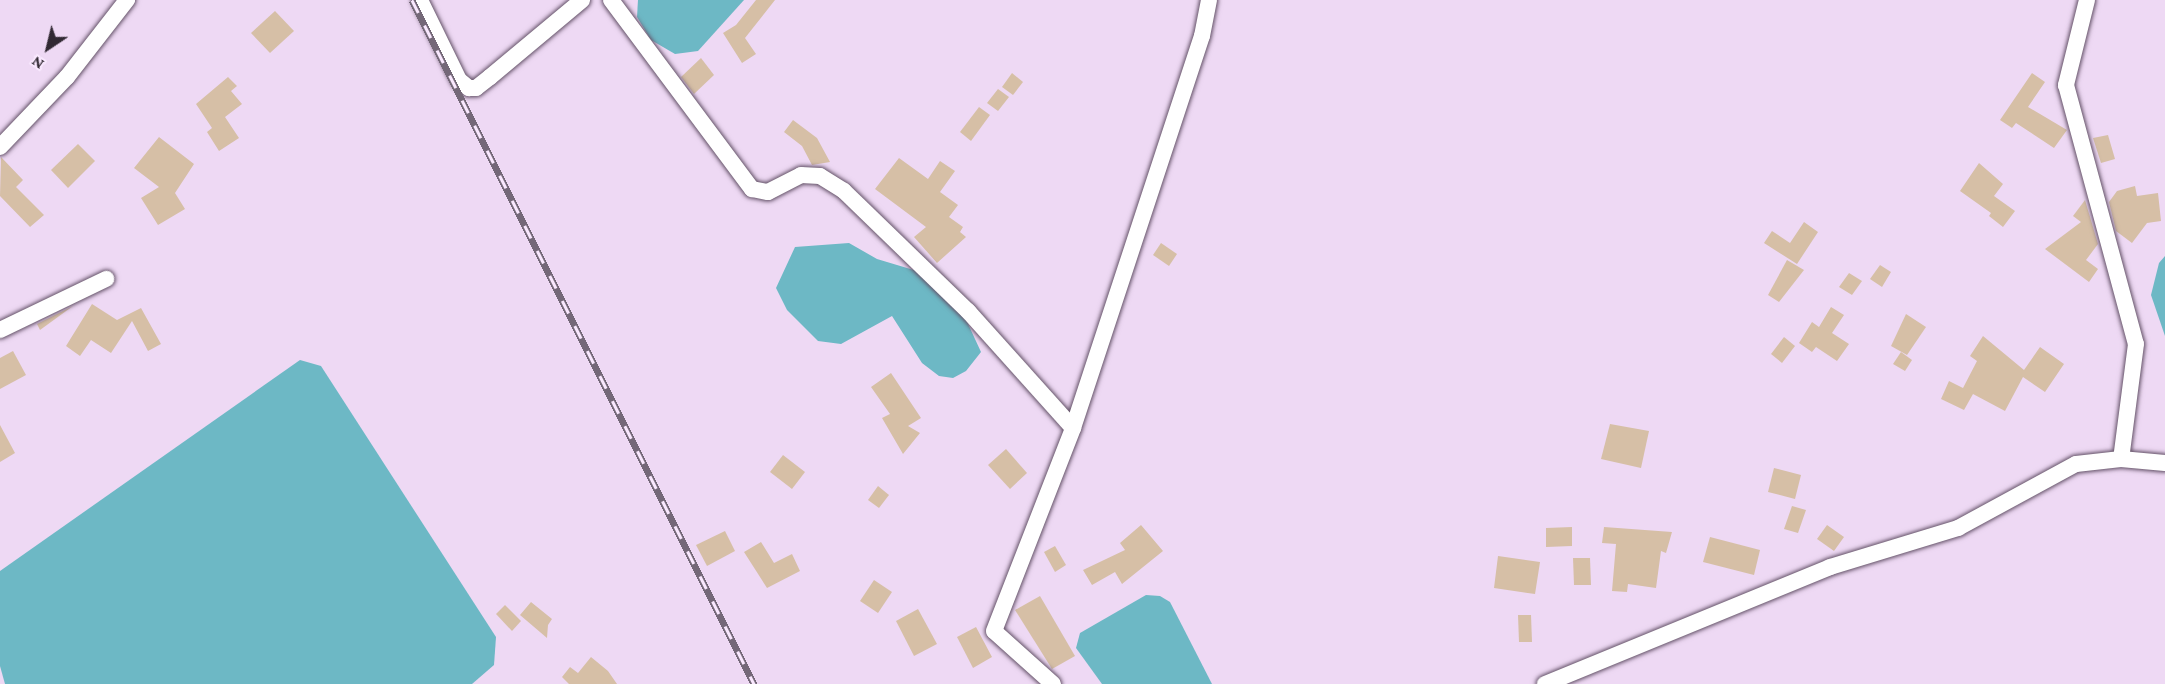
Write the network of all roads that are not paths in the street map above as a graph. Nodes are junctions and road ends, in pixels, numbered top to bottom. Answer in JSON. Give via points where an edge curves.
{"nodes":[{"id":1,"x":127,"y":0,"type":"edge"},
{"id":2,"x":420,"y":0,"type":"edge"},
{"id":3,"x":582,"y":0,"type":"edge"},
{"id":4,"x":611,"y":0,"type":"edge"},
{"id":5,"x":1209,"y":0,"type":"edge"},
{"id":6,"x":2087,"y":0,"type":"edge"},
{"id":7,"x":0,"y":147,"type":"edge"},
{"id":8,"x":106,"y":279,"type":"dead end"},
{"id":9,"x":0,"y":330,"type":"edge"},
{"id":10,"x":1073,"y":428,"type":"junction"},
{"id":11,"x":2121,"y":459,"type":"junction"},
{"id":12,"x":2165,"y":463,"type":"edge"},
{"id":13,"x":1053,"y":684,"type":"edge"},
{"id":14,"x":1545,"y":684,"type":"edge"}],
"edges":[{"from":1,"to":7,"type":"street","via":[[67,77]]},
{"from":2,"to":3,"type":"street","via":[[459,80],[469,88],[476,88]]},
{"from":4,"to":10,"type":"street","via":[[752,189],[768,192],[801,175],[820,176],[844,191],[968,310]]},
{"from":5,"to":10,"type":"street","via":[[1202,36]]},
{"from":6,"to":11,"type":"street","via":[[2066,85],[2136,344]]},
{"from":8,"to":9,"type":"street"},
{"from":10,"to":13,"type":"street","via":[[994,631]]},
{"from":11,"to":12,"type":"street"},
{"from":11,"to":14,"type":"street","via":[[2076,464],[1958,528],[1830,567]]}]}
